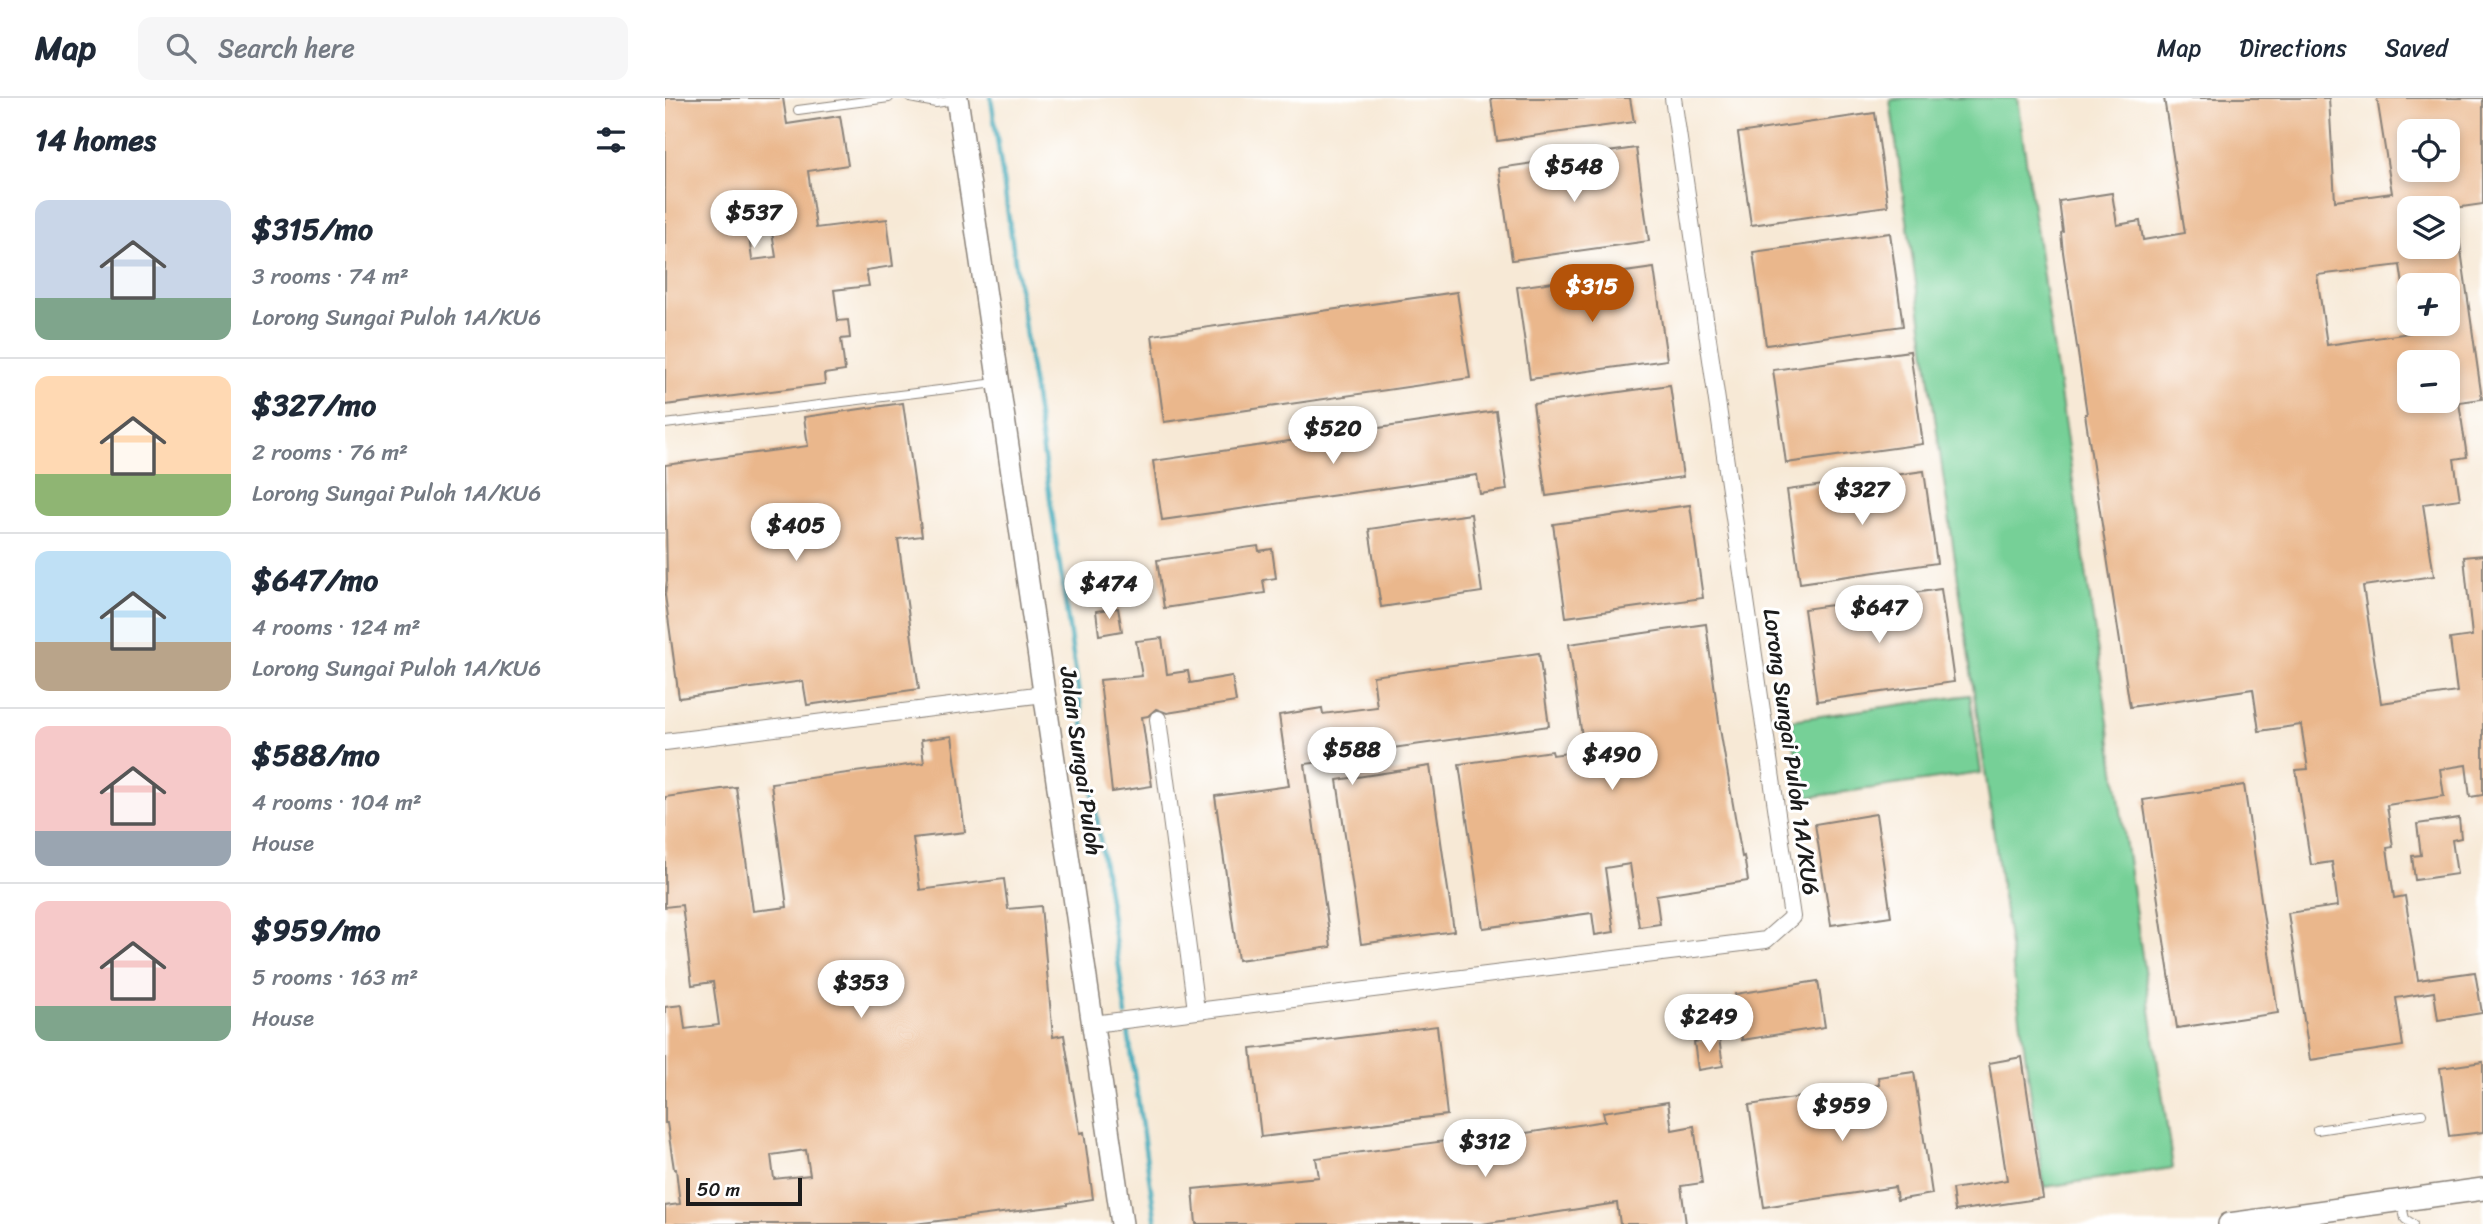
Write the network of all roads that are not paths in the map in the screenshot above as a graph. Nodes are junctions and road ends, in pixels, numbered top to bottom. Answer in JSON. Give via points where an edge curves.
{"nodes":[{"id":1,"x":889,"y":98,"type":"edge"},
{"id":2,"x":910,"y":98,"type":"edge"},
{"id":3,"x":1673,"y":98,"type":"edge"},
{"id":4,"x":957,"y":99,"type":"edge"},
{"id":5,"x":798,"y":110,"type":"dead end"},
{"id":6,"x":999,"y":383,"type":"junction"},
{"id":7,"x":665,"y":424,"type":"edge"},
{"id":8,"x":1044,"y":694,"type":"junction"},
{"id":9,"x":1158,"y":719,"type":"dead end"},
{"id":10,"x":665,"y":742,"type":"edge"},
{"id":11,"x":1196,"y":1010,"type":"junction"},
{"id":12,"x":1103,"y":1023,"type":"junction"},
{"id":13,"x":2422,"y":1114,"type":"dead end"},
{"id":14,"x":2317,"y":1130,"type":"dead end"},
{"id":15,"x":2483,"y":1189,"type":"edge"},
{"id":16,"x":2401,"y":1201,"type":"junction"},
{"id":17,"x":2296,"y":1220,"type":"edge"},
{"id":18,"x":1122,"y":1224,"type":"edge"},
{"id":19,"x":2229,"y":1224,"type":"edge"},
{"id":20,"x":2413,"y":1224,"type":"edge"}],
"edges":[{"from":1,"to":5,"type":"lane"},
{"from":2,"to":4,"type":"lane","via":[[936,103]]},
{"from":3,"to":11,"type":"street","name":"Lorong Sungai Puloh 1A/KU6","via":[[1792,917],[1766,940]]},
{"from":4,"to":6,"type":"street","name":"Jalan Sungai Puloh"},
{"from":6,"to":7,"type":"lane"},
{"from":6,"to":8,"type":"street","name":"Jalan Sungai Puloh"},
{"from":8,"to":10,"type":"street"},
{"from":8,"to":12,"type":"street","name":"Jalan Sungai Puloh"},
{"from":9,"to":11,"type":"street"},
{"from":11,"to":12,"type":"street","name":"Lorong Sungai Puloh 1A/KU6"},
{"from":12,"to":18,"type":"street","name":"Jalan Sungai Puloh"},
{"from":13,"to":14,"type":"lane"},
{"from":15,"to":16,"type":"street"},
{"from":16,"to":17,"type":"street"},
{"from":16,"to":20,"type":"lane","via":[[2405,1219]]},
{"from":17,"to":19,"type":"street"}]}
